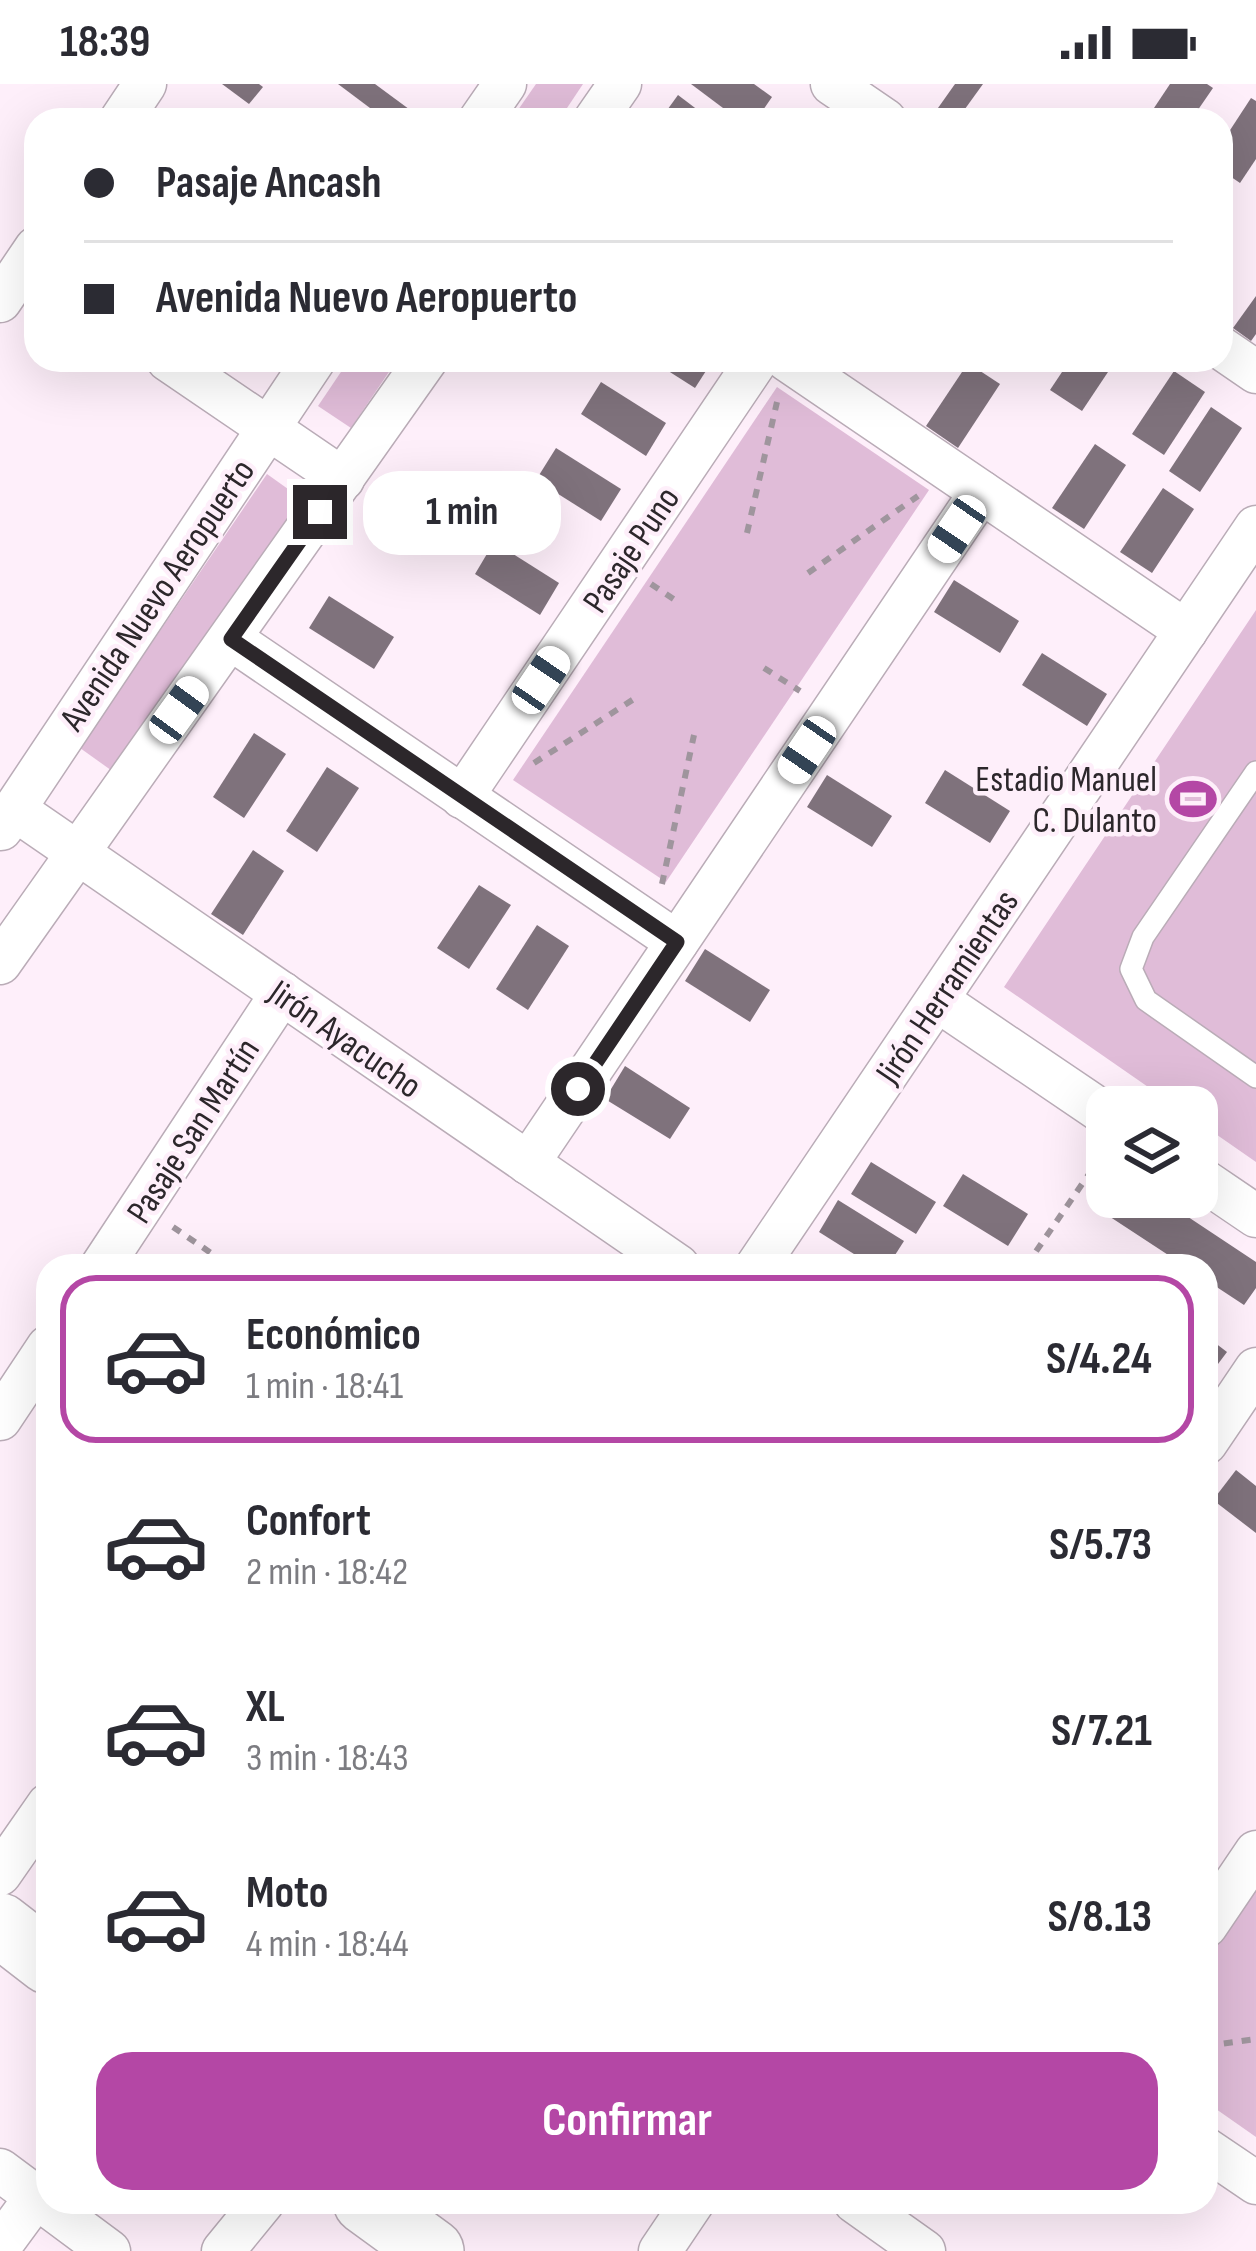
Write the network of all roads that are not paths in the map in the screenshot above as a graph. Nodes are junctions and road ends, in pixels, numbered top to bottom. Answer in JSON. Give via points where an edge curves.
{"nodes":[{"id":1,"x":832,"y":84,"type":"edge"},
{"id":2,"x":867,"y":108,"type":"edge"},
{"id":3,"x":24,"y":258,"type":"edge"},
{"id":4,"x":0,"y":302,"type":"edge"},
{"id":5,"x":185,"y":372,"type":"edge"},
{"id":6,"x":306,"y":372,"type":"edge"},
{"id":7,"x":418,"y":372,"type":"edge"},
{"id":8,"x":749,"y":372,"type":"edge"},
{"id":9,"x":805,"y":372,"type":"edge"},
{"id":10,"x":267,"y":428,"type":"junction"},
{"id":11,"x":343,"y":479,"type":"junction"},
{"id":12,"x":967,"y":482,"type":"junction"},
{"id":13,"x":1256,"y":527,"type":"edge"},
{"id":14,"x":1186,"y":631,"type":"junction"},
{"id":15,"x":231,"y":639,"type":"junction"},
{"id":16,"x":1256,"y":772,"type":"edge"},
{"id":17,"x":467,"y":800,"type":"junction"},
{"id":18,"x":7,"y":819,"type":"edge"},
{"id":19,"x":77,"y":852,"type":"junction"},
{"id":20,"x":665,"y":934,"type":"junction"},
{"id":21,"x":0,"y":963,"type":"edge"},
{"id":22,"x":282,"y":994,"type":"junction"},
{"id":23,"x":937,"y":1000,"type":"junction"},
{"id":24,"x":1256,"y":1077,"type":"edge"},
{"id":25,"x":1086,"y":1100,"type":"edge"},
{"id":26,"x":528,"y":1163,"type":"junction"},
{"id":27,"x":1218,"y":1190,"type":"edge"},
{"id":28,"x":1256,"y":1216,"type":"edge"},
{"id":29,"x":110,"y":1254,"type":"edge"},
{"id":30,"x":661,"y":1254,"type":"edge"},
{"id":31,"x":765,"y":1254,"type":"edge"},
{"id":32,"x":36,"y":1365,"type":"edge"},
{"id":33,"x":1256,"y":1370,"type":"edge"},
{"id":34,"x":0,"y":1419,"type":"edge"},
{"id":35,"x":1218,"y":1425,"type":"edge"},
{"id":36,"x":36,"y":1822,"type":"edge"},
{"id":37,"x":1256,"y":1852,"type":"edge"},
{"id":38,"x":0,"y":1874,"type":"edge"},
{"id":39,"x":1218,"y":1909,"type":"edge"},
{"id":40,"x":0,"y":1925,"type":"edge"},
{"id":41,"x":36,"y":1953,"type":"edge"},
{"id":42,"x":1218,"y":2157,"type":"edge"},
{"id":43,"x":0,"y":2170,"type":"edge"},
{"id":44,"x":1256,"y":2183,"type":"edge"},
{"id":45,"x":36,"y":2197,"type":"joint"},
{"id":46,"x":59,"y":2214,"type":"edge"},
{"id":47,"x":253,"y":2214,"type":"edge"},
{"id":48,"x":381,"y":2214,"type":"edge"},
{"id":49,"x":685,"y":2214,"type":"edge"},
{"id":50,"x":872,"y":2214,"type":"edge"},
{"id":51,"x":0,"y":2246,"type":"edge"},
{"id":52,"x":109,"y":2251,"type":"edge"},
{"id":53,"x":223,"y":2251,"type":"edge"},
{"id":54,"x":431,"y":2251,"type":"edge"},
{"id":55,"x":660,"y":2251,"type":"edge"},
{"id":56,"x":924,"y":2251,"type":"edge"}],
"edges":[{"from":1,"to":2,"type":"street"},
{"from":3,"to":4,"type":"street"},
{"from":5,"to":10,"type":"street"},
{"from":6,"to":10,"type":"street","name":"Avenida Nuevo Aeropuerto"},
{"from":7,"to":11,"type":"street"},
{"from":8,"to":17,"type":"street","name":"Pasaje Puno"},
{"from":9,"to":12,"type":"street"},
{"from":10,"to":11,"type":"street"},
{"from":10,"to":18,"type":"street","name":"Avenida Nuevo Aeropuerto"},
{"from":11,"to":15,"type":"street"},
{"from":12,"to":14,"type":"street"},
{"from":12,"to":20,"type":"street"},
{"from":13,"to":14,"type":"street","name":"Jirón Herramientas"},
{"from":14,"to":23,"type":"street","name":"Jirón Herramientas"},
{"from":15,"to":17,"type":"street"},
{"from":15,"to":19,"type":"street"},
{"from":16,"to":24,"type":"lane","via":[[1143,937],[1131,969],[1146,1000]]},
{"from":17,"to":20,"type":"street"},
{"from":18,"to":19,"type":"street","name":"Jirón Ayacucho"},
{"from":19,"to":21,"type":"street"},
{"from":19,"to":22,"type":"street","name":"Jirón Ayacucho"},
{"from":20,"to":26,"type":"street"},
{"from":22,"to":26,"type":"street","name":"Jirón Ayacucho"},
{"from":22,"to":29,"type":"street","name":"Pasaje San Martín"},
{"from":23,"to":25,"type":"street"},
{"from":23,"to":31,"type":"street","name":"Jirón Herramientas"},
{"from":26,"to":30,"type":"street","name":"Jirón Ayacucho"},
{"from":27,"to":28,"type":"street"},
{"from":32,"to":34,"type":"street"},
{"from":33,"to":35,"type":"street"},
{"from":36,"to":38,"type":"street"},
{"from":37,"to":39,"type":"street"},
{"from":40,"to":41,"type":"street"},
{"from":42,"to":44,"type":"street"},
{"from":43,"to":45,"type":"street"},
{"from":45,"to":51,"type":"street"},
{"from":46,"to":52,"type":"street"},
{"from":47,"to":53,"type":"street"},
{"from":48,"to":54,"type":"street"},
{"from":49,"to":55,"type":"street"},
{"from":50,"to":56,"type":"street"}]}
